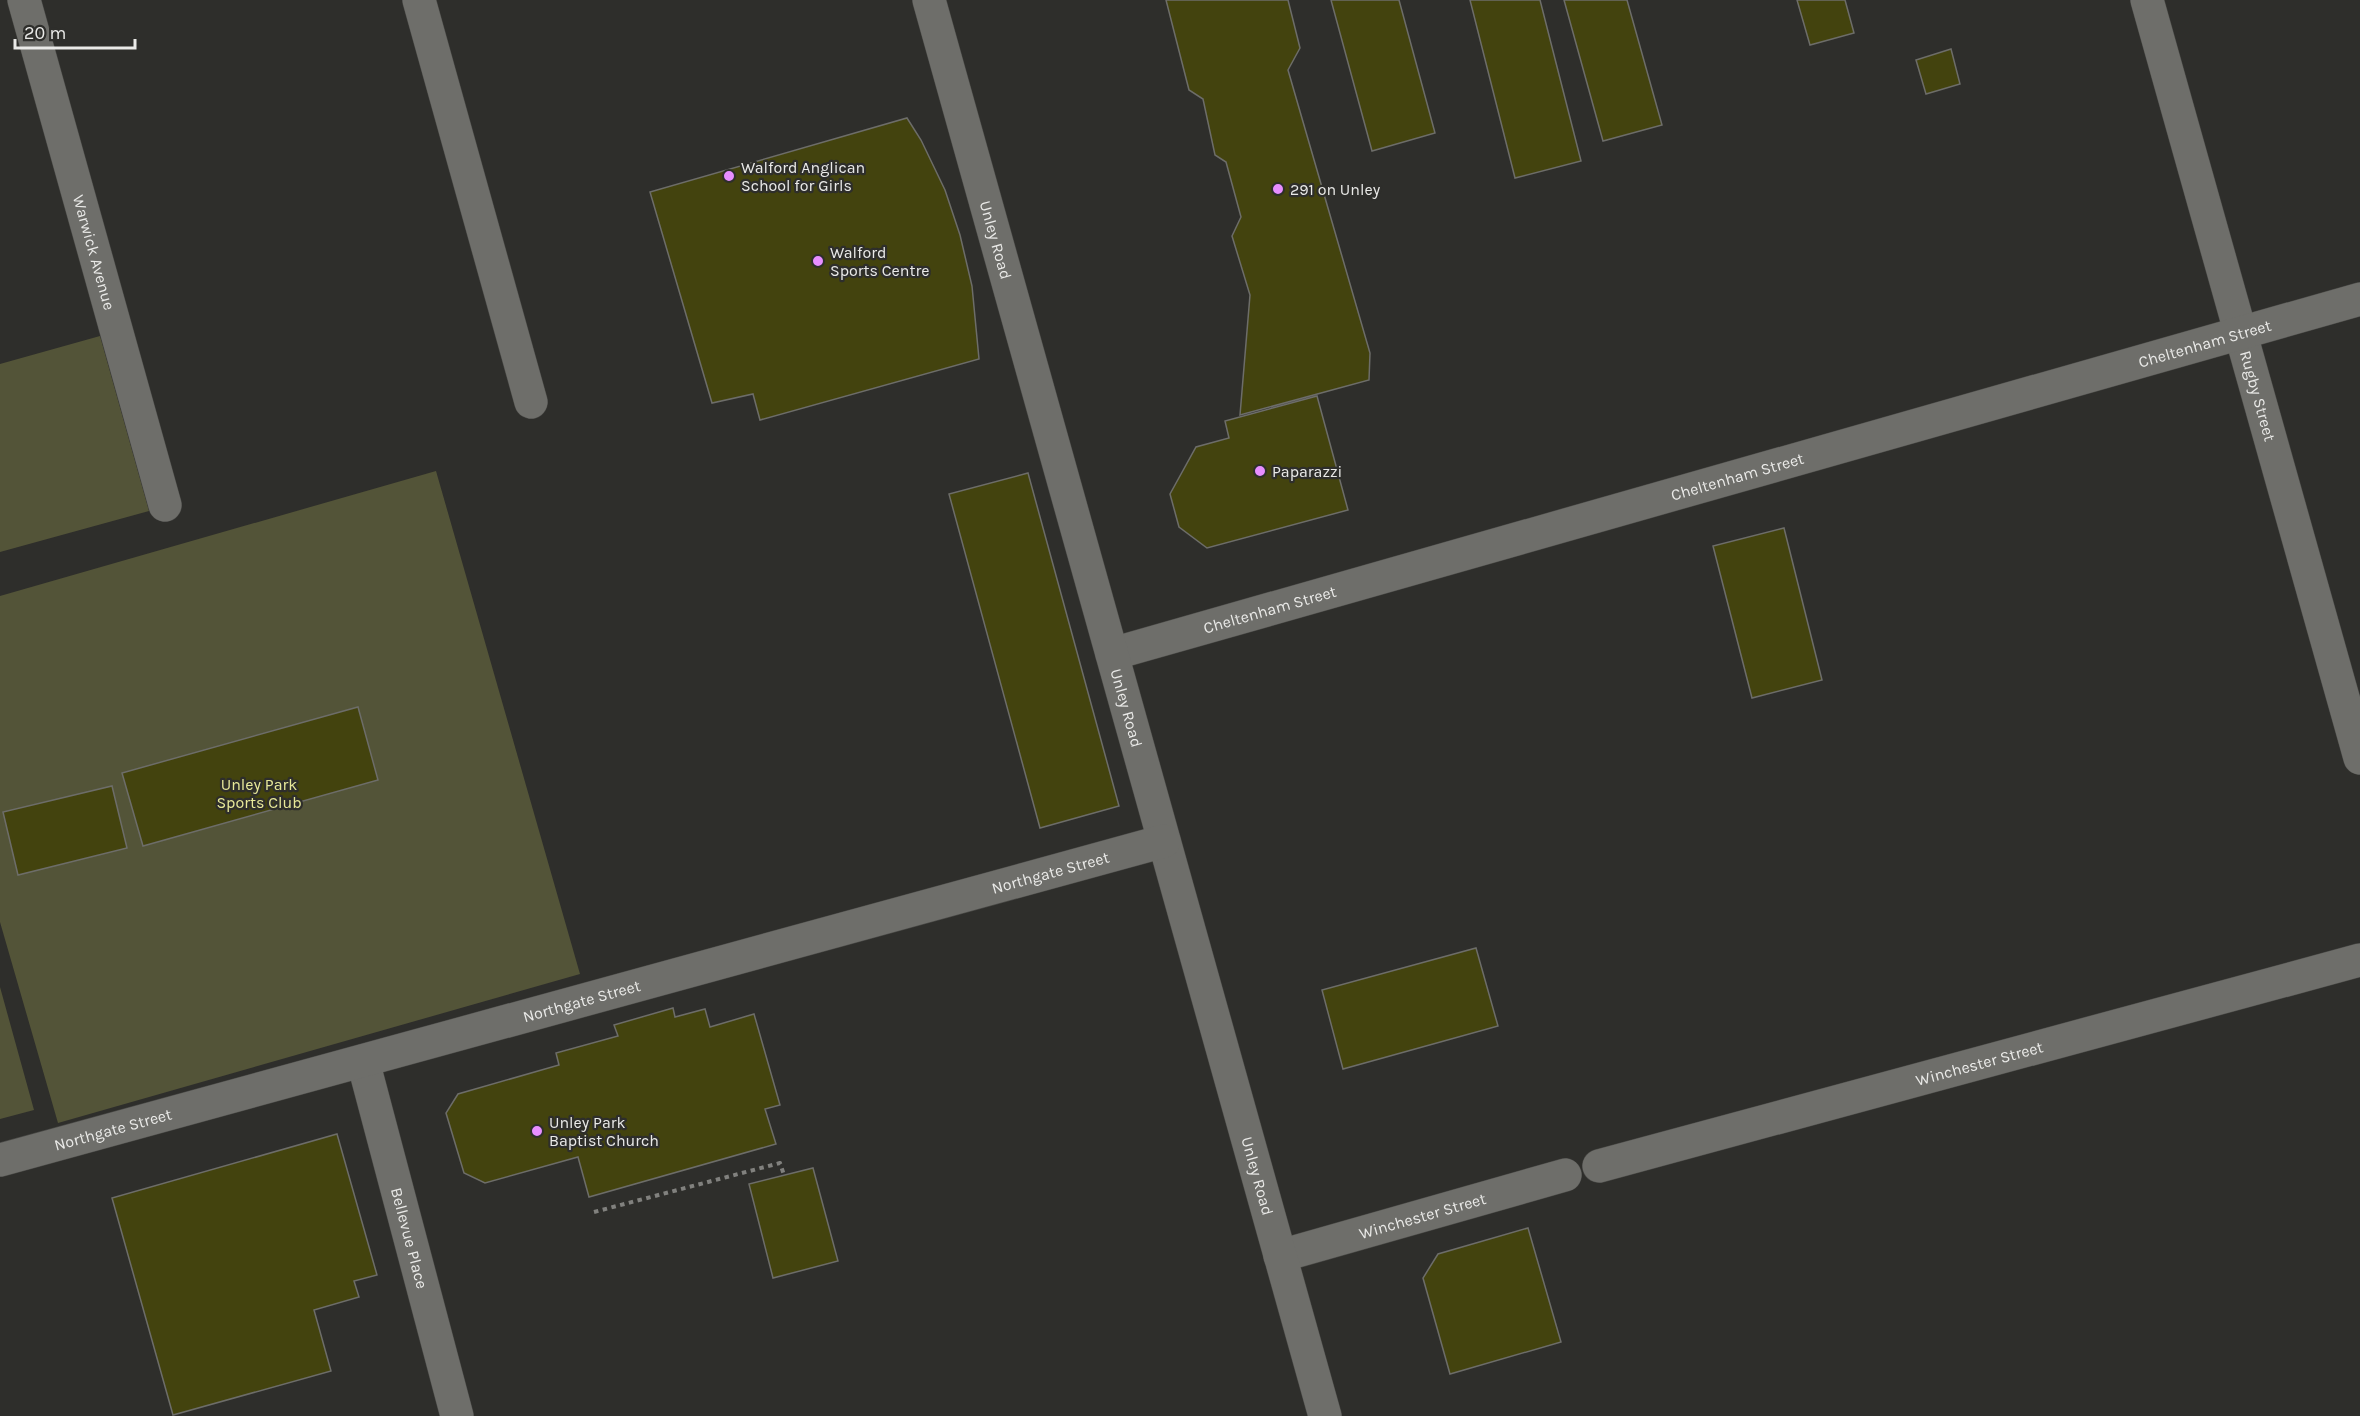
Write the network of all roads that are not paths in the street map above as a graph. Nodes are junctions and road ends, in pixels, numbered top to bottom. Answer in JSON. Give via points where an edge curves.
{"nodes":[{"id":1,"x":24,"y":0,"type":"edge"},
{"id":2,"x":419,"y":0,"type":"edge"},
{"id":3,"x":929,"y":0,"type":"edge"},
{"id":4,"x":2147,"y":0,"type":"edge"},
{"id":5,"x":2360,"y":298,"type":"edge"},
{"id":6,"x":2240,"y":333,"type":"junction"},
{"id":7,"x":531,"y":402,"type":"dead end"},
{"id":8,"x":165,"y":505,"type":"dead end"},
{"id":9,"x":1112,"y":654,"type":"junction"},
{"id":10,"x":2360,"y":758,"type":"edge"},
{"id":11,"x":1164,"y":841,"type":"junction"},
{"id":12,"x":2360,"y":960,"type":"edge"},
{"id":13,"x":363,"y":1060,"type":"junction"},
{"id":14,"x":0,"y":1160,"type":"edge"},
{"id":15,"x":1599,"y":1166,"type":"dead end"},
{"id":16,"x":1565,"y":1175,"type":"dead end"},
{"id":17,"x":1280,"y":1256,"type":"junction"},
{"id":18,"x":457,"y":1416,"type":"edge"},
{"id":19,"x":1325,"y":1416,"type":"edge"}],
"edges":[{"from":1,"to":8,"type":"street","name":"Warwick Avenue"},
{"from":2,"to":7,"type":"street"},
{"from":3,"to":9,"type":"street","name":"Unley Road"},
{"from":4,"to":6,"type":"street","name":"Rugby Street"},
{"from":5,"to":6,"type":"street","name":"Cheltenham Street"},
{"from":6,"to":9,"type":"street","name":"Cheltenham Street"},
{"from":6,"to":10,"type":"street","name":"Rugby Street"},
{"from":9,"to":11,"type":"street","name":"Unley Road"},
{"from":11,"to":13,"type":"street","name":"Northgate Street"},
{"from":11,"to":17,"type":"street","name":"Unley Road"},
{"from":12,"to":15,"type":"street","name":"Winchester Street"},
{"from":13,"to":14,"type":"street","name":"Northgate Street"},
{"from":13,"to":18,"type":"street","name":"Bellevue Place"},
{"from":16,"to":17,"type":"street","name":"Winchester Street"},
{"from":17,"to":19,"type":"street","name":"Unley Road"}]}
